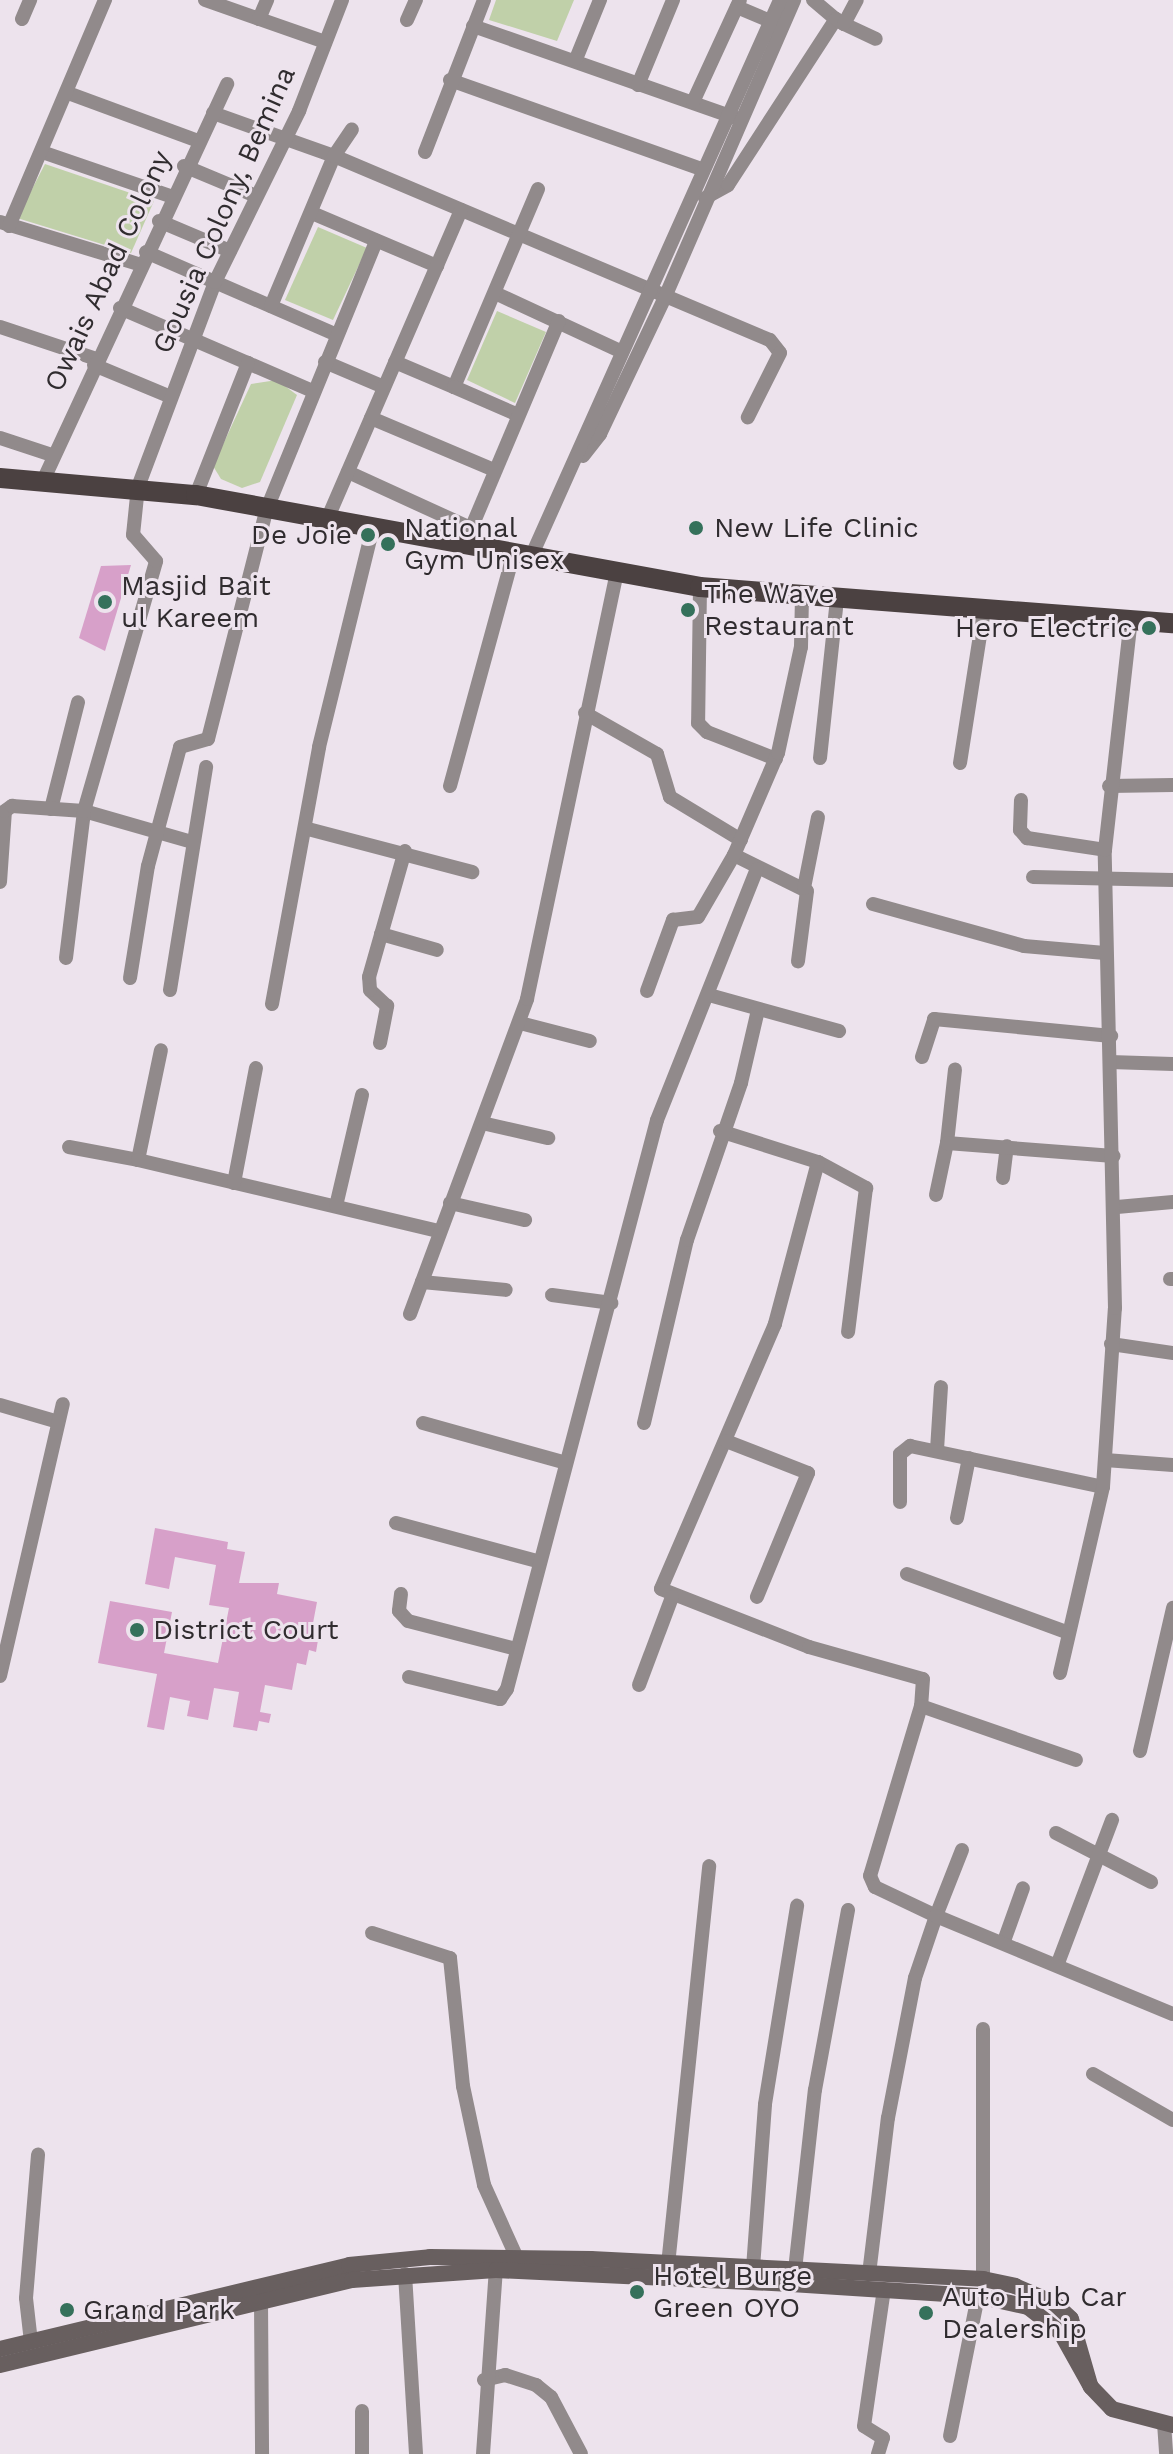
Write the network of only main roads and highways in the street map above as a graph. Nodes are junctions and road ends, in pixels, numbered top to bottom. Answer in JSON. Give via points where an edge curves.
{"nodes":[{"id":1,"x":0,"y":478,"type":"edge"},
{"id":2,"x":1173,"y":623,"type":"edge"}],
"edges":[{"from":1,"to":2,"type":"main road","via":[[196,495],[372,532],[467,535],[522,556],[700,587]]}]}
